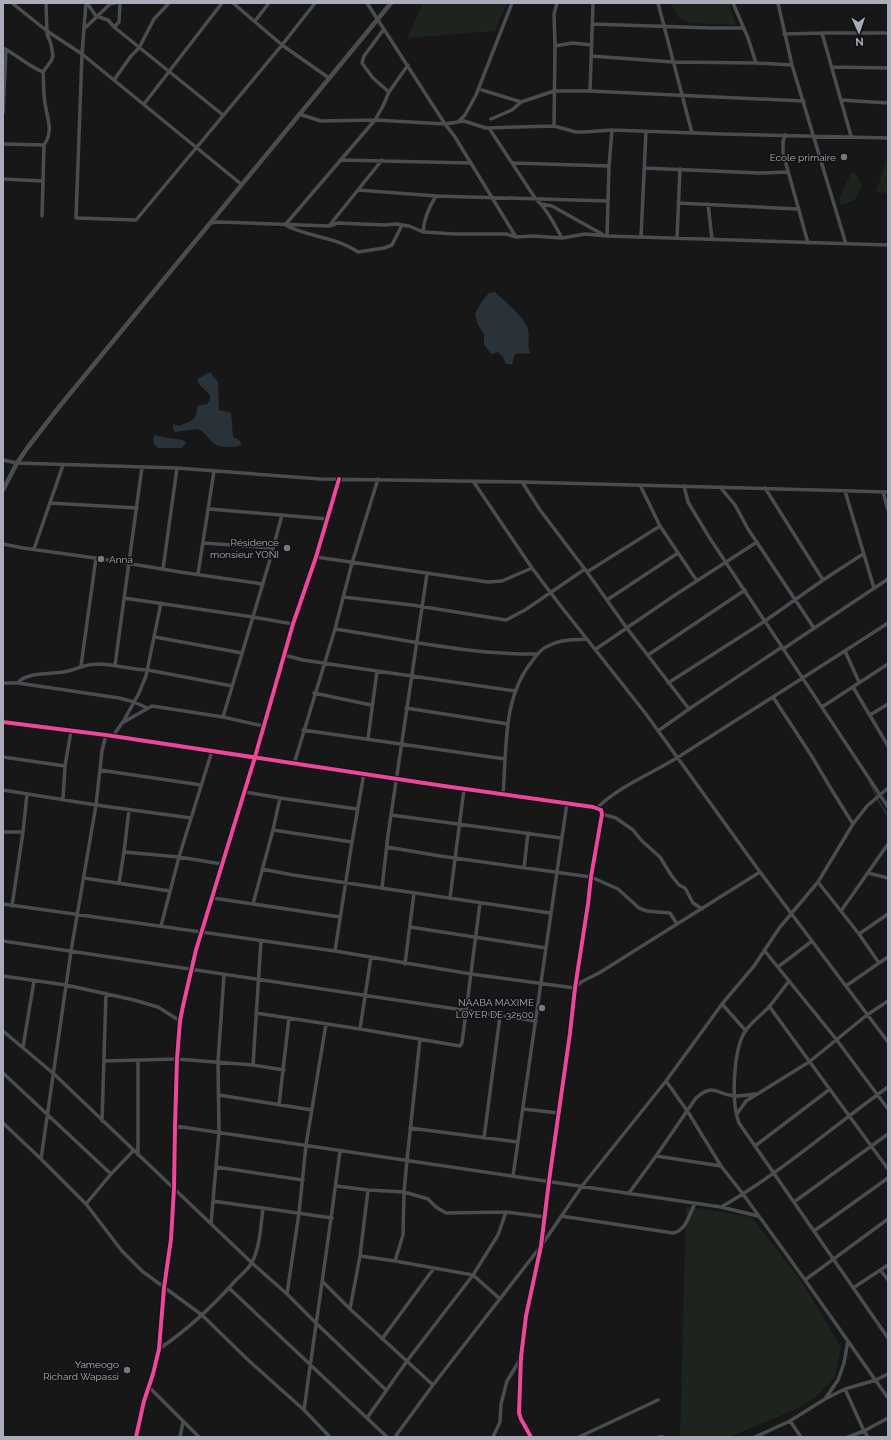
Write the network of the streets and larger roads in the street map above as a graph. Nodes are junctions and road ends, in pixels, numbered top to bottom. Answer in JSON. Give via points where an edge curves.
{"nodes":[{"id":1,"x":12,"y":3,"type":"edge"},
{"id":2,"x":46,"y":3,"type":"edge"},
{"id":3,"x":86,"y":3,"type":"edge"},
{"id":4,"x":115,"y":3,"type":"edge"},
{"id":5,"x":120,"y":3,"type":"edge"},
{"id":6,"x":169,"y":3,"type":"edge"},
{"id":7,"x":222,"y":3,"type":"edge"},
{"id":8,"x":233,"y":3,"type":"edge"},
{"id":9,"x":269,"y":3,"type":"edge"},
{"id":10,"x":315,"y":3,"type":"edge"},
{"id":11,"x":367,"y":3,"type":"edge"},
{"id":12,"x":391,"y":3,"type":"edge"},
{"id":13,"x":512,"y":3,"type":"edge"},
{"id":14,"x":557,"y":3,"type":"edge"},
{"id":15,"x":593,"y":3,"type":"edge"},
{"id":16,"x":658,"y":3,"type":"edge"},
{"id":17,"x":733,"y":3,"type":"edge"},
{"id":18,"x":778,"y":3,"type":"edge"},
{"id":19,"x":96,"y":16,"type":"junction"},
{"id":20,"x":378,"y":19,"type":"junction"},
{"id":21,"x":254,"y":21,"type":"junction"},
{"id":22,"x":592,"y":24,"type":"junction"},
{"id":23,"x":664,"y":26,"type":"junction"},
{"id":24,"x":114,"y":27,"type":"junction"},
{"id":25,"x":744,"y":28,"type":"junction"},
{"id":26,"x":84,"y":29,"type":"junction"},
{"id":27,"x":384,"y":29,"type":"junction"},
{"id":28,"x":47,"y":31,"type":"junction"},
{"id":29,"x":822,"y":33,"type":"junction"},
{"id":30,"x":888,"y":33,"type":"edge"},
{"id":31,"x":784,"y":34,"type":"junction"},
{"id":32,"x":592,"y":44,"type":"junction"},
{"id":33,"x":282,"y":45,"type":"junction"},
{"id":34,"x":555,"y":46,"type":"junction"},
{"id":35,"x":139,"y":48,"type":"junction"},
{"id":36,"x":5,"y":49,"type":"edge"},
{"id":37,"x":82,"y":54,"type":"junction"},
{"id":38,"x":591,"y":56,"type":"junction"},
{"id":39,"x":673,"y":62,"type":"junction"},
{"id":40,"x":756,"y":63,"type":"junction"},
{"id":41,"x":792,"y":65,"type":"junction"},
{"id":42,"x":408,"y":66,"type":"junction"},
{"id":43,"x":832,"y":67,"type":"junction"},
{"id":44,"x":888,"y":68,"type":"edge"},
{"id":45,"x":43,"y":72,"type":"junction"},
{"id":46,"x":169,"y":72,"type":"junction"},
{"id":47,"x":329,"y":78,"type":"junction"},
{"id":48,"x":114,"y":80,"type":"junction"},
{"id":49,"x":482,"y":90,"type":"dead end"},
{"id":50,"x":590,"y":90,"type":"junction"},
{"id":51,"x":554,"y":91,"type":"junction"},
{"id":52,"x":389,"y":92,"type":"junction"},
{"id":53,"x":682,"y":96,"type":"junction"},
{"id":54,"x":841,"y":100,"type":"junction"},
{"id":55,"x":804,"y":101,"type":"junction"},
{"id":56,"x":521,"y":102,"type":"junction"},
{"id":57,"x":888,"y":102,"type":"edge"},
{"id":58,"x":144,"y":104,"type":"junction"},
{"id":59,"x":3,"y":113,"type":"edge"},
{"id":60,"x":299,"y":114,"type":"junction"},
{"id":61,"x":223,"y":115,"type":"junction"},
{"id":62,"x":491,"y":119,"type":"dead end"},
{"id":63,"x":375,"y":120,"type":"junction"},
{"id":64,"x":459,"y":121,"type":"junction"},
{"id":65,"x":445,"y":124,"type":"junction"},
{"id":66,"x":554,"y":126,"type":"junction"},
{"id":67,"x":489,"y":128,"type":"junction"},
{"id":68,"x":612,"y":130,"type":"junction"},
{"id":69,"x":646,"y":131,"type":"junction"},
{"id":70,"x":692,"y":133,"type":"junction"},
{"id":71,"x":785,"y":135,"type":"junction"},
{"id":72,"x":813,"y":136,"type":"junction"},
{"id":73,"x":851,"y":136,"type":"junction"},
{"id":74,"x":888,"y":138,"type":"edge"},
{"id":75,"x":3,"y":144,"type":"edge"},
{"id":76,"x":44,"y":145,"type":"junction"},
{"id":77,"x":196,"y":147,"type":"junction"},
{"id":78,"x":340,"y":160,"type":"junction"},
{"id":79,"x":382,"y":160,"type":"junction"},
{"id":80,"x":470,"y":163,"type":"junction"},
{"id":81,"x":513,"y":163,"type":"junction"},
{"id":82,"x":609,"y":166,"type":"junction"},
{"id":83,"x":644,"y":168,"type":"junction"},
{"id":84,"x":680,"y":169,"type":"junction"},
{"id":85,"x":788,"y":172,"type":"junction"},
{"id":86,"x":3,"y":179,"type":"edge"},
{"id":87,"x":43,"y":181,"type":"junction"},
{"id":88,"x":241,"y":184,"type":"junction"},
{"id":89,"x":358,"y":190,"type":"junction"},
{"id":90,"x":436,"y":196,"type":"junction"},
{"id":91,"x":491,"y":197,"type":"junction"},
{"id":92,"x":535,"y":198,"type":"junction"},
{"id":93,"x":608,"y":201,"type":"junction"},
{"id":94,"x":678,"y":203,"type":"junction"},
{"id":95,"x":541,"y":204,"type":"junction"},
{"id":96,"x":708,"y":204,"type":"junction"},
{"id":97,"x":798,"y":209,"type":"junction"},
{"id":98,"x":42,"y":216,"type":"dead end"},
{"id":99,"x":209,"y":223,"type":"junction"},
{"id":100,"x":285,"y":225,"type":"junction"},
{"id":101,"x":402,"y":225,"type":"junction"},
{"id":102,"x":329,"y":226,"type":"junction"},
{"id":103,"x":508,"y":226,"type":"junction"},
{"id":104,"x":423,"y":232,"type":"junction"},
{"id":105,"x":506,"y":234,"type":"junction"},
{"id":106,"x":605,"y":236,"type":"junction"},
{"id":107,"x":516,"y":237,"type":"junction"},
{"id":108,"x":641,"y":237,"type":"junction"},
{"id":109,"x":562,"y":238,"type":"junction"},
{"id":110,"x":677,"y":238,"type":"junction"},
{"id":111,"x":712,"y":239,"type":"junction"},
{"id":112,"x":808,"y":243,"type":"junction"},
{"id":113,"x":846,"y":244,"type":"junction"},
{"id":114,"x":888,"y":245,"type":"edge"},
{"id":115,"x":3,"y":460,"type":"edge"},
{"id":116,"x":17,"y":463,"type":"junction"},
{"id":117,"x":64,"y":464,"type":"junction"},
{"id":118,"x":142,"y":467,"type":"junction"},
{"id":119,"x":177,"y":468,"type":"junction"},
{"id":120,"x":214,"y":471,"type":"junction"},
{"id":121,"x":339,"y":479,"type":"junction"},
{"id":122,"x":378,"y":479,"type":"junction"},
{"id":123,"x":473,"y":481,"type":"junction"},
{"id":124,"x":522,"y":482,"type":"junction"},
{"id":125,"x":640,"y":485,"type":"junction"},
{"id":126,"x":684,"y":486,"type":"junction"},
{"id":127,"x":720,"y":487,"type":"junction"},
{"id":128,"x":765,"y":488,"type":"junction"},
{"id":129,"x":3,"y":490,"type":"edge"},
{"id":130,"x":845,"y":491,"type":"junction"},
{"id":131,"x":883,"y":492,"type":"junction"},
{"id":132,"x":888,"y":492,"type":"edge"},
{"id":133,"x":50,"y":503,"type":"junction"},
{"id":134,"x":137,"y":508,"type":"junction"},
{"id":135,"x":209,"y":508,"type":"junction"},
{"id":136,"x":888,"y":510,"type":"edge"},
{"id":137,"x":282,"y":515,"type":"junction"},
{"id":138,"x":328,"y":519,"type":"junction"},
{"id":139,"x":660,"y":526,"type":"junction"},
{"id":140,"x":757,"y":542,"type":"junction"},
{"id":141,"x":204,"y":543,"type":"junction"},
{"id":142,"x":3,"y":544,"type":"edge"},
{"id":143,"x":274,"y":548,"type":"junction"},
{"id":144,"x":34,"y":549,"type":"junction"},
{"id":145,"x":678,"y":553,"type":"junction"},
{"id":146,"x":863,"y":554,"type":"junction"},
{"id":147,"x":316,"y":557,"type":"junction"},
{"id":148,"x":96,"y":558,"type":"junction"},
{"id":149,"x":727,"y":562,"type":"junction"},
{"id":150,"x":352,"y":563,"type":"junction"},
{"id":151,"x":130,"y":564,"type":"junction"},
{"id":152,"x":532,"y":568,"type":"junction"},
{"id":153,"x":164,"y":569,"type":"junction"},
{"id":154,"x":586,"y":570,"type":"junction"},
{"id":155,"x":198,"y":574,"type":"junction"},
{"id":156,"x":427,"y":574,"type":"junction"},
{"id":157,"x":888,"y":579,"type":"edge"},
{"id":158,"x":823,"y":580,"type":"junction"},
{"id":159,"x":697,"y":581,"type":"junction"},
{"id":160,"x":262,"y":584,"type":"junction"},
{"id":161,"x":874,"y":588,"type":"junction"},
{"id":162,"x":745,"y":590,"type":"junction"},
{"id":163,"x":550,"y":593,"type":"junction"},
{"id":164,"x":343,"y":597,"type":"junction"},
{"id":165,"x":124,"y":598,"type":"junction"},
{"id":166,"x":795,"y":599,"type":"junction"},
{"id":167,"x":607,"y":600,"type":"junction"},
{"id":168,"x":161,"y":603,"type":"junction"},
{"id":169,"x":422,"y":607,"type":"junction"},
{"id":170,"x":253,"y":617,"type":"junction"},
{"id":171,"x":765,"y":621,"type":"junction"},
{"id":172,"x":888,"y":623,"type":"edge"},
{"id":173,"x":293,"y":624,"type":"junction"},
{"id":174,"x":626,"y":627,"type":"junction"},
{"id":175,"x":814,"y":628,"type":"junction"},
{"id":176,"x":334,"y":629,"type":"junction"},
{"id":177,"x":155,"y":637,"type":"junction"},
{"id":178,"x":587,"y":639,"type":"junction"},
{"id":179,"x":417,"y":643,"type":"junction"},
{"id":180,"x":782,"y":648,"type":"junction"},
{"id":181,"x":596,"y":649,"type":"junction"},
{"id":182,"x":845,"y":651,"type":"junction"},
{"id":183,"x":242,"y":653,"type":"junction"},
{"id":184,"x":538,"y":654,"type":"junction"},
{"id":185,"x":284,"y":655,"type":"junction"},
{"id":186,"x":648,"y":655,"type":"junction"},
{"id":187,"x":325,"y":663,"type":"junction"},
{"id":188,"x":888,"y":664,"type":"edge"},
{"id":189,"x":115,"y":665,"type":"junction"},
{"id":190,"x":82,"y":666,"type":"junction"},
{"id":191,"x":148,"y":670,"type":"junction"},
{"id":192,"x":377,"y":671,"type":"junction"},
{"id":193,"x":411,"y":676,"type":"junction"},
{"id":194,"x":803,"y":679,"type":"junction"},
{"id":195,"x":859,"y":682,"type":"junction"},
{"id":196,"x":3,"y":683,"type":"edge"},
{"id":197,"x":18,"y":683,"type":"junction"},
{"id":198,"x":668,"y":683,"type":"junction"},
{"id":199,"x":232,"y":686,"type":"junction"},
{"id":200,"x":853,"y":687,"type":"junction"},
{"id":201,"x":515,"y":691,"type":"junction"},
{"id":202,"x":314,"y":693,"type":"junction"},
{"id":203,"x":773,"y":697,"type":"junction"},
{"id":204,"x":134,"y":702,"type":"junction"},
{"id":205,"x":888,"y":704,"type":"edge"},
{"id":206,"x":371,"y":705,"type":"junction"},
{"id":207,"x":822,"y":707,"type":"junction"},
{"id":208,"x":147,"y":708,"type":"junction"},
{"id":209,"x":406,"y":708,"type":"junction"},
{"id":210,"x":689,"y":709,"type":"junction"},
{"id":211,"x":870,"y":715,"type":"junction"},
{"id":212,"x":223,"y":717,"type":"junction"},
{"id":213,"x":3,"y":722,"type":"edge"},
{"id":214,"x":122,"y":723,"type":"junction"},
{"id":215,"x":508,"y":724,"type":"junction"},
{"id":216,"x":263,"y":726,"type":"junction"},
{"id":217,"x":304,"y":730,"type":"junction"},
{"id":218,"x":71,"y":731,"type":"junction"},
{"id":219,"x":658,"y":731,"type":"junction"},
{"id":220,"x":106,"y":734,"type":"junction"},
{"id":221,"x":113,"y":736,"type":"junction"},
{"id":222,"x":368,"y":739,"type":"junction"},
{"id":223,"x":401,"y":744,"type":"junction"},
{"id":224,"x":888,"y":746,"type":"edge"},
{"id":225,"x":212,"y":751,"type":"junction"},
{"id":226,"x":3,"y":756,"type":"edge"},
{"id":227,"x":255,"y":757,"type":"junction"},
{"id":228,"x":678,"y":758,"type":"junction"},
{"id":229,"x":505,"y":759,"type":"junction"},
{"id":230,"x":294,"y":764,"type":"junction"},
{"id":231,"x":65,"y":766,"type":"junction"},
{"id":232,"x":100,"y":770,"type":"junction"},
{"id":233,"x":364,"y":773,"type":"junction"},
{"id":234,"x":396,"y":779,"type":"junction"},
{"id":235,"x":201,"y":785,"type":"junction"},
{"id":236,"x":888,"y":788,"type":"edge"},
{"id":237,"x":464,"y":789,"type":"junction"},
{"id":238,"x":3,"y":790,"type":"edge"},
{"id":239,"x":244,"y":792,"type":"junction"},
{"id":240,"x":27,"y":794,"type":"junction"},
{"id":241,"x":503,"y":794,"type":"junction"},
{"id":242,"x":880,"y":794,"type":"junction"},
{"id":243,"x":280,"y":798,"type":"junction"},
{"id":244,"x":63,"y":799,"type":"junction"},
{"id":245,"x":567,"y":803,"type":"junction"},
{"id":246,"x":96,"y":805,"type":"junction"},
{"id":247,"x":888,"y":807,"type":"edge"},
{"id":248,"x":597,"y":808,"type":"junction"},
{"id":249,"x":357,"y":809,"type":"junction"},
{"id":250,"x":129,"y":810,"type":"junction"},
{"id":251,"x":602,"y":814,"type":"junction"},
{"id":252,"x":391,"y":815,"type":"junction"},
{"id":253,"x":191,"y":818,"type":"junction"},
{"id":254,"x":460,"y":824,"type":"junction"},
{"id":255,"x":853,"y":824,"type":"junction"},
{"id":256,"x":273,"y":830,"type":"junction"},
{"id":257,"x":3,"y":832,"type":"edge"},
{"id":258,"x":23,"y":832,"type":"junction"},
{"id":259,"x":528,"y":833,"type":"junction"},
{"id":260,"x":561,"y":838,"type":"junction"},
{"id":261,"x":352,"y":842,"type":"junction"},
{"id":262,"x":888,"y":844,"type":"edge"},
{"id":263,"x":386,"y":847,"type":"junction"},
{"id":264,"x":124,"y":852,"type":"junction"},
{"id":265,"x":179,"y":857,"type":"junction"},
{"id":266,"x":455,"y":858,"type":"junction"},
{"id":267,"x":222,"y":864,"type":"junction"},
{"id":268,"x":524,"y":868,"type":"junction"},
{"id":269,"x":262,"y":870,"type":"junction"},
{"id":270,"x":760,"y":872,"type":"junction"},
{"id":271,"x":556,"y":873,"type":"junction"},
{"id":272,"x":868,"y":873,"type":"junction"},
{"id":273,"x":591,"y":877,"type":"junction"},
{"id":274,"x":84,"y":878,"type":"junction"},
{"id":275,"x":888,"y":878,"type":"edge"},
{"id":276,"x":818,"y":882,"type":"junction"},
{"id":277,"x":119,"y":883,"type":"junction"},
{"id":278,"x":346,"y":883,"type":"junction"},
{"id":279,"x":382,"y":888,"type":"junction"},
{"id":280,"x":170,"y":891,"type":"junction"},
{"id":281,"x":414,"y":893,"type":"junction"},
{"id":282,"x":213,"y":898,"type":"junction"},
{"id":283,"x":450,"y":898,"type":"junction"},
{"id":284,"x":480,"y":903,"type":"junction"},
{"id":285,"x":3,"y":904,"type":"edge"},
{"id":286,"x":253,"y":904,"type":"junction"},
{"id":287,"x":12,"y":906,"type":"junction"},
{"id":288,"x":702,"y":909,"type":"junction"},
{"id":289,"x":841,"y":911,"type":"junction"},
{"id":290,"x":550,"y":913,"type":"junction"},
{"id":291,"x":78,"y":914,"type":"junction"},
{"id":292,"x":888,"y":914,"type":"edge"},
{"id":293,"x":791,"y":915,"type":"junction"},
{"id":294,"x":340,"y":917,"type":"junction"},
{"id":295,"x":677,"y":924,"type":"junction"},
{"id":296,"x":161,"y":926,"type":"junction"},
{"id":297,"x":410,"y":927,"type":"junction"},
{"id":298,"x":202,"y":933,"type":"junction"},
{"id":299,"x":859,"y":934,"type":"junction"},
{"id":300,"x":475,"y":937,"type":"junction"},
{"id":301,"x":3,"y":941,"type":"edge"},
{"id":302,"x":261,"y":941,"type":"junction"},
{"id":303,"x":812,"y":941,"type":"junction"},
{"id":304,"x":546,"y":948,"type":"junction"},
{"id":305,"x":764,"y":950,"type":"junction"},
{"id":306,"x":71,"y":951,"type":"junction"},
{"id":307,"x":335,"y":951,"type":"junction"},
{"id":308,"x":371,"y":957,"type":"junction"},
{"id":309,"x":888,"y":957,"type":"edge"},
{"id":310,"x":879,"y":963,"type":"junction"},
{"id":311,"x":405,"y":964,"type":"junction"},
{"id":312,"x":778,"y":967,"type":"junction"},
{"id":313,"x":191,"y":969,"type":"junction"},
{"id":314,"x":471,"y":974,"type":"junction"},
{"id":315,"x":224,"y":975,"type":"junction"},
{"id":316,"x":3,"y":976,"type":"edge"},
{"id":317,"x":258,"y":980,"type":"junction"},
{"id":318,"x":34,"y":981,"type":"junction"},
{"id":319,"x":789,"y":981,"type":"junction"},
{"id":320,"x":66,"y":985,"type":"junction"},
{"id":321,"x":541,"y":985,"type":"junction"},
{"id":322,"x":846,"y":986,"type":"junction"},
{"id":323,"x":575,"y":988,"type":"junction"},
{"id":324,"x":106,"y":993,"type":"junction"},
{"id":325,"x":364,"y":995,"type":"junction"},
{"id":326,"x":888,"y":1001,"type":"edge"},
{"id":327,"x":722,"y":1004,"type":"junction"},
{"id":328,"x":769,"y":1006,"type":"junction"},
{"id":329,"x":466,"y":1011,"type":"junction"},
{"id":330,"x":256,"y":1013,"type":"junction"},
{"id":331,"x":867,"y":1015,"type":"junction"},
{"id":332,"x":500,"y":1016,"type":"junction"},
{"id":333,"x":289,"y":1018,"type":"junction"},
{"id":334,"x":180,"y":1021,"type":"junction"},
{"id":335,"x":536,"y":1022,"type":"junction"},
{"id":336,"x":326,"y":1024,"type":"junction"},
{"id":337,"x":360,"y":1029,"type":"junction"},
{"id":338,"x":3,"y":1031,"type":"edge"},
{"id":339,"x":746,"y":1031,"type":"junction"},
{"id":340,"x":420,"y":1038,"type":"junction"},
{"id":341,"x":836,"y":1039,"type":"junction"},
{"id":342,"x":888,"y":1042,"type":"edge"},
{"id":343,"x":23,"y":1047,"type":"junction"},
{"id":344,"x":178,"y":1059,"type":"junction"},
{"id":345,"x":104,"y":1061,"type":"junction"},
{"id":346,"x":138,"y":1061,"type":"junction"},
{"id":347,"x":218,"y":1062,"type":"junction"},
{"id":348,"x":809,"y":1062,"type":"junction"},
{"id":349,"x":253,"y":1065,"type":"junction"},
{"id":350,"x":284,"y":1070,"type":"junction"},
{"id":351,"x":3,"y":1073,"type":"edge"},
{"id":352,"x":54,"y":1074,"type":"junction"},
{"id":353,"x":666,"y":1081,"type":"junction"},
{"id":354,"x":888,"y":1087,"type":"edge"},
{"id":355,"x":830,"y":1089,"type":"junction"},
{"id":356,"x":755,"y":1094,"type":"junction"},
{"id":357,"x":219,"y":1095,"type":"junction"},
{"id":358,"x":877,"y":1095,"type":"junction"},
{"id":359,"x":735,"y":1096,"type":"junction"},
{"id":360,"x":279,"y":1105,"type":"junction"},
{"id":361,"x":523,"y":1108,"type":"junction"},
{"id":362,"x":888,"y":1109,"type":"edge"},
{"id":363,"x":312,"y":1110,"type":"junction"},
{"id":364,"x":688,"y":1112,"type":"junction"},
{"id":365,"x":558,"y":1113,"type":"junction"},
{"id":366,"x":48,"y":1115,"type":"junction"},
{"id":367,"x":736,"y":1117,"type":"junction"},
{"id":368,"x":849,"y":1117,"type":"junction"},
{"id":369,"x":102,"y":1121,"type":"junction"},
{"id":370,"x":3,"y":1123,"type":"edge"},
{"id":371,"x":175,"y":1126,"type":"junction"},
{"id":372,"x":410,"y":1128,"type":"junction"},
{"id":373,"x":219,"y":1132,"type":"junction"},
{"id":374,"x":888,"y":1134,"type":"edge"},
{"id":375,"x":484,"y":1138,"type":"junction"},
{"id":376,"x":518,"y":1142,"type":"junction"},
{"id":377,"x":306,"y":1146,"type":"junction"},
{"id":378,"x":755,"y":1146,"type":"junction"},
{"id":379,"x":871,"y":1147,"type":"junction"},
{"id":380,"x":134,"y":1150,"type":"junction"},
{"id":381,"x":340,"y":1150,"type":"junction"},
{"id":382,"x":138,"y":1155,"type":"junction"},
{"id":383,"x":656,"y":1156,"type":"junction"},
{"id":384,"x":41,"y":1158,"type":"junction"},
{"id":385,"x":406,"y":1160,"type":"junction"},
{"id":386,"x":721,"y":1166,"type":"junction"},
{"id":387,"x":216,"y":1167,"type":"junction"},
{"id":388,"x":888,"y":1169,"type":"edge"},
{"id":389,"x":110,"y":1174,"type":"junction"},
{"id":390,"x":774,"y":1174,"type":"junction"},
{"id":391,"x":513,"y":1176,"type":"junction"},
{"id":392,"x":888,"y":1178,"type":"edge"},
{"id":393,"x":303,"y":1180,"type":"junction"},
{"id":394,"x":549,"y":1181,"type":"junction"},
{"id":395,"x":336,"y":1186,"type":"junction"},
{"id":396,"x":582,"y":1186,"type":"junction"},
{"id":397,"x":174,"y":1188,"type":"junction"},
{"id":398,"x":368,"y":1190,"type":"junction"},
{"id":399,"x":404,"y":1192,"type":"junction"},
{"id":400,"x":629,"y":1193,"type":"junction"},
{"id":401,"x":743,"y":1194,"type":"junction"},
{"id":402,"x":213,"y":1202,"type":"junction"},
{"id":403,"x":794,"y":1202,"type":"junction"},
{"id":404,"x":695,"y":1203,"type":"junction"},
{"id":405,"x":86,"y":1204,"type":"junction"},
{"id":406,"x":721,"y":1207,"type":"junction"},
{"id":407,"x":263,"y":1208,"type":"junction"},
{"id":408,"x":506,"y":1212,"type":"junction"},
{"id":409,"x":299,"y":1213,"type":"junction"},
{"id":410,"x":561,"y":1216,"type":"junction"},
{"id":411,"x":758,"y":1216,"type":"junction"},
{"id":412,"x":545,"y":1217,"type":"junction"},
{"id":413,"x":332,"y":1218,"type":"junction"},
{"id":414,"x":888,"y":1219,"type":"edge"},
{"id":415,"x":211,"y":1224,"type":"junction"},
{"id":416,"x":814,"y":1231,"type":"junction"},
{"id":417,"x":541,"y":1246,"type":"junction"},
{"id":418,"x":360,"y":1256,"type":"junction"},
{"id":419,"x":833,"y":1260,"type":"junction"},
{"id":420,"x":395,"y":1261,"type":"junction"},
{"id":421,"x":252,"y":1263,"type":"junction"},
{"id":422,"x":888,"y":1265,"type":"edge"},
{"id":423,"x":434,"y":1268,"type":"junction"},
{"id":424,"x":881,"y":1270,"type":"junction"},
{"id":425,"x":473,"y":1275,"type":"junction"},
{"id":426,"x":805,"y":1280,"type":"junction"},
{"id":427,"x":888,"y":1280,"type":"edge"},
{"id":428,"x":323,"y":1282,"type":"junction"},
{"id":429,"x":164,"y":1288,"type":"junction"},
{"id":430,"x":229,"y":1288,"type":"junction"},
{"id":431,"x":853,"y":1288,"type":"junction"},
{"id":432,"x":287,"y":1294,"type":"junction"},
{"id":433,"x":500,"y":1298,"type":"junction"},
{"id":434,"x":350,"y":1309,"type":"junction"},
{"id":435,"x":202,"y":1315,"type":"junction"},
{"id":436,"x":316,"y":1323,"type":"junction"},
{"id":437,"x":888,"y":1338,"type":"edge"},
{"id":438,"x":382,"y":1339,"type":"junction"},
{"id":439,"x":848,"y":1341,"type":"junction"},
{"id":440,"x":159,"y":1349,"type":"junction"},
{"id":441,"x":521,"y":1357,"type":"junction"},
{"id":442,"x":407,"y":1361,"type":"junction"},
{"id":443,"x":310,"y":1364,"type":"junction"},
{"id":444,"x":888,"y":1374,"type":"edge"},
{"id":445,"x":876,"y":1380,"type":"junction"},
{"id":446,"x":433,"y":1385,"type":"junction"},
{"id":447,"x":148,"y":1386,"type":"junction"},
{"id":448,"x":845,"y":1389,"type":"junction"},
{"id":449,"x":386,"y":1390,"type":"junction"},
{"id":450,"x":888,"y":1398,"type":"edge"},
{"id":451,"x":825,"y":1399,"type":"junction"},
{"id":452,"x":658,"y":1400,"type":"dead end"},
{"id":453,"x":304,"y":1410,"type":"junction"},
{"id":454,"x":367,"y":1418,"type":"junction"},
{"id":455,"x":888,"y":1418,"type":"edge"},
{"id":456,"x":790,"y":1421,"type":"junction"},
{"id":457,"x":183,"y":1422,"type":"junction"},
{"id":458,"x":864,"y":1431,"type":"junction"},
{"id":459,"x":136,"y":1437,"type":"edge"},
{"id":460,"x":180,"y":1437,"type":"edge"},
{"id":461,"x":199,"y":1437,"type":"edge"},
{"id":462,"x":330,"y":1437,"type":"edge"},
{"id":463,"x":387,"y":1437,"type":"edge"},
{"id":464,"x":395,"y":1437,"type":"edge"},
{"id":465,"x":493,"y":1437,"type":"edge"},
{"id":466,"x":531,"y":1437,"type":"edge"},
{"id":467,"x":579,"y":1437,"type":"edge"},
{"id":468,"x":658,"y":1437,"type":"edge"},
{"id":469,"x":663,"y":1437,"type":"edge"},
{"id":470,"x":755,"y":1437,"type":"edge"},
{"id":471,"x":801,"y":1437,"type":"edge"},
{"id":472,"x":848,"y":1437,"type":"edge"},
{"id":473,"x":868,"y":1437,"type":"edge"}],
"edges":[{"from":1,"to":28,"type":"street"},
{"from":2,"to":28,"type":"street"},
{"from":3,"to":19,"type":"street"},
{"from":3,"to":26,"type":"street"},
{"from":4,"to":19,"type":"street"},
{"from":5,"to":24,"type":"street","via":[[119,22]]},
{"from":6,"to":35,"type":"street","via":[[154,19]]},
{"from":7,"to":46,"type":"street"},
{"from":8,"to":21,"type":"street"},
{"from":9,"to":21,"type":"street"},
{"from":10,"to":33,"type":"street"},
{"from":11,"to":20,"type":"street"},
{"from":12,"to":20,"type":"street"},
{"from":13,"to":64,"type":"street","via":[[476,95]]},
{"from":14,"to":34,"type":"street","via":[[554,14]]},
{"from":15,"to":22,"type":"street"},
{"from":16,"to":23,"type":"street"},
{"from":17,"to":25,"type":"street"},
{"from":18,"to":31,"type":"street"},
{"from":19,"to":24,"type":"street","via":[[108,20]]},
{"from":19,"to":26,"type":"street"},
{"from":20,"to":27,"type":"street"},
{"from":20,"to":47,"type":"street"},
{"from":21,"to":33,"type":"street"},
{"from":22,"to":23,"type":"street"},
{"from":22,"to":32,"type":"street"},
{"from":23,"to":25,"type":"street"},
{"from":23,"to":39,"type":"street"},
{"from":24,"to":35,"type":"street"},
{"from":25,"to":40,"type":"street"},
{"from":26,"to":37,"type":"street"},
{"from":27,"to":42,"type":"street"},
{"from":27,"to":52,"type":"street","via":[[364,56],[362,63],[373,78]]},
{"from":28,"to":37,"type":"street"},
{"from":28,"to":45,"type":"street","via":[[53,56]]},
{"from":29,"to":30,"type":"street"},
{"from":29,"to":31,"type":"street"},
{"from":29,"to":43,"type":"street"},
{"from":31,"to":41,"type":"street"},
{"from":32,"to":34,"type":"street","via":[[572,43]]},
{"from":32,"to":38,"type":"street"},
{"from":33,"to":47,"type":"street"},
{"from":33,"to":61,"type":"street"},
{"from":34,"to":51,"type":"street"},
{"from":35,"to":46,"type":"street"},
{"from":35,"to":48,"type":"street"},
{"from":36,"to":45,"type":"street"},
{"from":36,"to":59,"type":"street"},
{"from":37,"to":48,"type":"street"},
{"from":37,"to":77,"type":"street","via":[[76,218],[136,220]]},
{"from":38,"to":39,"type":"street"},
{"from":38,"to":50,"type":"street"},
{"from":39,"to":40,"type":"street"},
{"from":39,"to":53,"type":"street"},
{"from":40,"to":41,"type":"street"},
{"from":41,"to":55,"type":"street"},
{"from":42,"to":52,"type":"street"},
{"from":42,"to":65,"type":"street"},
{"from":43,"to":44,"type":"street"},
{"from":43,"to":54,"type":"street"},
{"from":45,"to":76,"type":"street","via":[[50,128]]},
{"from":46,"to":58,"type":"street"},
{"from":46,"to":61,"type":"street"},
{"from":47,"to":60,"type":"street"},
{"from":48,"to":58,"type":"street"},
{"from":49,"to":56,"type":"street"},
{"from":50,"to":51,"type":"street"},
{"from":50,"to":53,"type":"street"},
{"from":51,"to":56,"type":"street"},
{"from":51,"to":66,"type":"street"},
{"from":52,"to":63,"type":"street"},
{"from":53,"to":55,"type":"street"},
{"from":53,"to":70,"type":"street"},
{"from":54,"to":57,"type":"street"},
{"from":54,"to":73,"type":"street"},
{"from":55,"to":72,"type":"street"},
{"from":56,"to":62,"type":"street","via":[[512,110]]},
{"from":58,"to":77,"type":"street"},
{"from":60,"to":63,"type":"street","via":[[321,121]]},
{"from":60,"to":88,"type":"street"},
{"from":61,"to":77,"type":"street"},
{"from":63,"to":65,"type":"street"},
{"from":63,"to":78,"type":"street"},
{"from":64,"to":65,"type":"street"},
{"from":64,"to":67,"type":"street"},
{"from":65,"to":80,"type":"street"},
{"from":66,"to":67,"type":"street"},
{"from":66,"to":68,"type":"street","via":[[576,132]]},
{"from":67,"to":81,"type":"street"},
{"from":68,"to":69,"type":"street"},
{"from":68,"to":82,"type":"street"},
{"from":69,"to":70,"type":"street"},
{"from":69,"to":83,"type":"street"},
{"from":70,"to":71,"type":"street"},
{"from":71,"to":72,"type":"street"},
{"from":71,"to":85,"type":"street","via":[[783,153]]},
{"from":72,"to":73,"type":"street"},
{"from":72,"to":113,"type":"street"},
{"from":73,"to":74,"type":"street"},
{"from":75,"to":76,"type":"street"},
{"from":76,"to":87,"type":"street"},
{"from":77,"to":88,"type":"street"},
{"from":78,"to":79,"type":"street"},
{"from":78,"to":100,"type":"street"},
{"from":79,"to":80,"type":"street"},
{"from":79,"to":89,"type":"street"},
{"from":80,"to":91,"type":"street"},
{"from":81,"to":82,"type":"street"},
{"from":81,"to":92,"type":"street"},
{"from":82,"to":93,"type":"street"},
{"from":83,"to":84,"type":"street"},
{"from":83,"to":108,"type":"street"},
{"from":84,"to":85,"type":"street","via":[[751,173]]},
{"from":84,"to":94,"type":"street"},
{"from":85,"to":97,"type":"street"},
{"from":86,"to":87,"type":"street"},
{"from":87,"to":98,"type":"street"},
{"from":88,"to":99,"type":"street"},
{"from":89,"to":90,"type":"street"},
{"from":89,"to":102,"type":"street"},
{"from":90,"to":91,"type":"street"},
{"from":90,"to":104,"type":"street","via":[[426,214]]},
{"from":91,"to":92,"type":"street"},
{"from":91,"to":103,"type":"street"},
{"from":92,"to":93,"type":"street"},
{"from":92,"to":95,"type":"street"},
{"from":93,"to":106,"type":"street"},
{"from":94,"to":96,"type":"street"},
{"from":94,"to":110,"type":"street"},
{"from":95,"to":106,"type":"street","via":[[552,206]]},
{"from":95,"to":109,"type":"street"},
{"from":96,"to":97,"type":"street"},
{"from":96,"to":111,"type":"street"},
{"from":97,"to":112,"type":"street"},
{"from":99,"to":100,"type":"street"},
{"from":99,"to":116,"type":"street","via":[[59,407]]},
{"from":100,"to":101,"type":"street","via":[[352,247],[358,252],[392,245]]},
{"from":100,"to":102,"type":"street"},
{"from":101,"to":102,"type":"street","via":[[338,223]]},
{"from":101,"to":104,"type":"street"},
{"from":103,"to":105,"type":"street"},
{"from":103,"to":107,"type":"street"},
{"from":104,"to":105,"type":"street"},
{"from":105,"to":107,"type":"street"},
{"from":106,"to":108,"type":"street"},
{"from":106,"to":109,"type":"street","via":[[584,234]]},
{"from":107,"to":109,"type":"street"},
{"from":108,"to":110,"type":"street"},
{"from":110,"to":111,"type":"street"},
{"from":111,"to":112,"type":"street"},
{"from":112,"to":113,"type":"street"},
{"from":113,"to":114,"type":"street"},
{"from":115,"to":116,"type":"street"},
{"from":116,"to":117,"type":"street"},
{"from":116,"to":129,"type":"street"},
{"from":117,"to":118,"type":"street"},
{"from":117,"to":133,"type":"street"},
{"from":118,"to":119,"type":"street"},
{"from":118,"to":134,"type":"street"},
{"from":119,"to":120,"type":"street"},
{"from":119,"to":153,"type":"street"},
{"from":120,"to":121,"type":"street"},
{"from":120,"to":135,"type":"street"},
{"from":121,"to":122,"type":"street"},
{"from":121,"to":138,"type":"street"},
{"from":122,"to":123,"type":"street"},
{"from":122,"to":150,"type":"street"},
{"from":123,"to":124,"type":"street"},
{"from":123,"to":152,"type":"street"},
{"from":124,"to":125,"type":"street"},
{"from":124,"to":154,"type":"street"},
{"from":125,"to":126,"type":"street"},
{"from":125,"to":139,"type":"street"},
{"from":126,"to":127,"type":"street"},
{"from":126,"to":149,"type":"street","via":[[688,502]]},
{"from":127,"to":128,"type":"street"},
{"from":127,"to":140,"type":"street","via":[[735,505]]},
{"from":128,"to":130,"type":"street"},
{"from":128,"to":158,"type":"street"},
{"from":130,"to":131,"type":"street"},
{"from":130,"to":146,"type":"street"},
{"from":131,"to":132,"type":"street"},
{"from":131,"to":136,"type":"street"},
{"from":133,"to":134,"type":"street"},
{"from":133,"to":144,"type":"street"},
{"from":134,"to":151,"type":"street"},
{"from":135,"to":137,"type":"street"},
{"from":135,"to":141,"type":"street"},
{"from":137,"to":138,"type":"street"},
{"from":137,"to":143,"type":"street"},
{"from":138,"to":147,"type":"street"},
{"from":139,"to":145,"type":"street"},
{"from":139,"to":154,"type":"street"},
{"from":140,"to":149,"type":"street"},
{"from":140,"to":166,"type":"street"},
{"from":141,"to":143,"type":"street"},
{"from":141,"to":155,"type":"street"},
{"from":142,"to":144,"type":"street"},
{"from":143,"to":160,"type":"street"},
{"from":144,"to":148,"type":"street"},
{"from":145,"to":159,"type":"street"},
{"from":145,"to":167,"type":"street"},
{"from":146,"to":158,"type":"street"},
{"from":146,"to":161,"type":"street"},
{"from":147,"to":150,"type":"street"},
{"from":147,"to":173,"type":"street"},
{"from":148,"to":151,"type":"street"},
{"from":148,"to":190,"type":"street"},
{"from":149,"to":159,"type":"street"},
{"from":149,"to":162,"type":"street"},
{"from":150,"to":156,"type":"street"},
{"from":150,"to":164,"type":"street"},
{"from":151,"to":153,"type":"street"},
{"from":151,"to":165,"type":"street"},
{"from":152,"to":156,"type":"street","via":[[491,583]]},
{"from":152,"to":163,"type":"street"},
{"from":153,"to":155,"type":"street"},
{"from":154,"to":163,"type":"street"},
{"from":154,"to":167,"type":"street"},
{"from":155,"to":160,"type":"street"},
{"from":156,"to":169,"type":"street"},
{"from":157,"to":161,"type":"street"},
{"from":158,"to":166,"type":"street"},
{"from":159,"to":174,"type":"street"},
{"from":160,"to":170,"type":"street"},
{"from":161,"to":175,"type":"street"},
{"from":162,"to":171,"type":"street"},
{"from":162,"to":186,"type":"street"},
{"from":163,"to":169,"type":"street","via":[[506,620]]},
{"from":163,"to":178,"type":"street"},
{"from":164,"to":169,"type":"street"},
{"from":164,"to":176,"type":"street"},
{"from":165,"to":168,"type":"street"},
{"from":165,"to":189,"type":"street"},
{"from":166,"to":171,"type":"street"},
{"from":166,"to":175,"type":"street"},
{"from":167,"to":174,"type":"street"},
{"from":168,"to":170,"type":"street"},
{"from":168,"to":177,"type":"street"},
{"from":169,"to":179,"type":"street"},
{"from":170,"to":173,"type":"street"},
{"from":170,"to":183,"type":"street"},
{"from":171,"to":180,"type":"street"},
{"from":171,"to":198,"type":"street"},
{"from":172,"to":182,"type":"street"},
{"from":173,"to":185,"type":"street"},
{"from":174,"to":181,"type":"street"},
{"from":174,"to":186,"type":"street"},
{"from":175,"to":180,"type":"street"},
{"from":176,"to":179,"type":"street"},
{"from":176,"to":187,"type":"street"},
{"from":177,"to":183,"type":"street"},
{"from":177,"to":191,"type":"street"},
{"from":178,"to":181,"type":"street"},
{"from":178,"to":184,"type":"street","via":[[556,642]]},
{"from":179,"to":184,"type":"street","via":[[511,654]]},
{"from":179,"to":193,"type":"street"},
{"from":180,"to":194,"type":"street"},
{"from":180,"to":210,"type":"street"},
{"from":181,"to":219,"type":"street"},
{"from":182,"to":194,"type":"street"},
{"from":182,"to":195,"type":"street"},
{"from":183,"to":199,"type":"street"},
{"from":184,"to":201,"type":"street","via":[[523,674]]},
{"from":185,"to":187,"type":"street"},
{"from":185,"to":216,"type":"street"},
{"from":186,"to":198,"type":"street"},
{"from":187,"to":192,"type":"street"},
{"from":187,"to":202,"type":"street"},
{"from":188,"to":195,"type":"street"},
{"from":189,"to":190,"type":"street"},
{"from":189,"to":191,"type":"street"},
{"from":190,"to":197,"type":"street","via":[[67,672],[32,676]]},
{"from":191,"to":199,"type":"street"},
{"from":191,"to":204,"type":"street"},
{"from":192,"to":193,"type":"street"},
{"from":192,"to":206,"type":"street"},
{"from":193,"to":201,"type":"street"},
{"from":193,"to":209,"type":"street"},
{"from":194,"to":203,"type":"street"},
{"from":194,"to":207,"type":"street"},
{"from":195,"to":200,"type":"street"},
{"from":196,"to":197,"type":"street"},
{"from":197,"to":204,"type":"street"},
{"from":198,"to":210,"type":"street"},
{"from":199,"to":212,"type":"street"},
{"from":200,"to":207,"type":"street"},
{"from":200,"to":211,"type":"street"},
{"from":201,"to":215,"type":"street"},
{"from":202,"to":206,"type":"street"},
{"from":202,"to":217,"type":"street"},
{"from":203,"to":228,"type":"street"},
{"from":203,"to":255,"type":"street"},
{"from":204,"to":208,"type":"street"},
{"from":204,"to":214,"type":"street"},
{"from":205,"to":211,"type":"street"},
{"from":206,"to":222,"type":"street"},
{"from":207,"to":242,"type":"street"},
{"from":208,"to":212,"type":"street","via":[[152,706]]},
{"from":208,"to":214,"type":"street"},
{"from":209,"to":215,"type":"street"},
{"from":209,"to":223,"type":"street"},
{"from":210,"to":219,"type":"street"},
{"from":211,"to":224,"type":"street"},
{"from":212,"to":216,"type":"street"},
{"from":213,"to":218,"type":"street"},
{"from":214,"to":221,"type":"street"},
{"from":215,"to":229,"type":"street"},
{"from":216,"to":227,"type":"street"},
{"from":217,"to":222,"type":"street"},
{"from":217,"to":230,"type":"street"},
{"from":218,"to":220,"type":"street"},
{"from":218,"to":231,"type":"street"},
{"from":219,"to":228,"type":"street"},
{"from":220,"to":221,"type":"street"},
{"from":220,"to":232,"type":"street"},
{"from":221,"to":225,"type":"street"},
{"from":222,"to":223,"type":"street"},
{"from":223,"to":229,"type":"street"},
{"from":223,"to":234,"type":"street"},
{"from":225,"to":227,"type":"street"},
{"from":225,"to":235,"type":"street"},
{"from":226,"to":231,"type":"street"},
{"from":227,"to":230,"type":"street"},
{"from":227,"to":239,"type":"street"},
{"from":228,"to":248,"type":"street","via":[[607,799]]},
{"from":228,"to":270,"type":"street"},
{"from":229,"to":241,"type":"street"},
{"from":230,"to":233,"type":"street"},
{"from":231,"to":244,"type":"street"},
{"from":232,"to":235,"type":"street"},
{"from":232,"to":246,"type":"street"},
{"from":233,"to":234,"type":"street"},
{"from":233,"to":249,"type":"street"},
{"from":234,"to":237,"type":"street"},
{"from":234,"to":252,"type":"street"},
{"from":235,"to":253,"type":"street"},
{"from":236,"to":242,"type":"street"},
{"from":237,"to":241,"type":"street"},
{"from":237,"to":254,"type":"street"},
{"from":238,"to":240,"type":"street"},
{"from":239,"to":243,"type":"street"},
{"from":239,"to":267,"type":"street"},
{"from":240,"to":244,"type":"street"},
{"from":240,"to":258,"type":"street"},
{"from":241,"to":245,"type":"street"},
{"from":242,"to":247,"type":"street"},
{"from":242,"to":255,"type":"street"},
{"from":243,"to":249,"type":"street"},
{"from":243,"to":256,"type":"street"},
{"from":244,"to":246,"type":"street"},
{"from":245,"to":248,"type":"street"},
{"from":245,"to":260,"type":"street"},
{"from":246,"to":250,"type":"street"},
{"from":246,"to":274,"type":"street"},
{"from":248,"to":251,"type":"street"},
{"from":249,"to":261,"type":"street"},
{"from":250,"to":253,"type":"street"},
{"from":250,"to":264,"type":"street"},
{"from":251,"to":273,"type":"street"},
{"from":251,"to":288,"type":"street","via":[[616,818],[633,830],[660,857],[672,877],[685,888],[693,903]]},
{"from":252,"to":254,"type":"street"},
{"from":252,"to":263,"type":"street"},
{"from":253,"to":265,"type":"street"},
{"from":254,"to":259,"type":"street"},
{"from":254,"to":266,"type":"street"},
{"from":255,"to":276,"type":"street"},
{"from":256,"to":261,"type":"street"},
{"from":256,"to":269,"type":"street"},
{"from":257,"to":258,"type":"street"},
{"from":258,"to":287,"type":"street"},
{"from":259,"to":260,"type":"street"},
{"from":259,"to":268,"type":"street"},
{"from":260,"to":271,"type":"street"},
{"from":261,"to":278,"type":"street"},
{"from":262,"to":272,"type":"street"},
{"from":263,"to":266,"type":"street"},
{"from":263,"to":279,"type":"street"},
{"from":264,"to":265,"type":"street"},
{"from":264,"to":277,"type":"street"},
{"from":265,"to":267,"type":"street"},
{"from":265,"to":280,"type":"street"},
{"from":266,"to":268,"type":"street"},
{"from":266,"to":283,"type":"street"},
{"from":267,"to":282,"type":"street"},
{"from":268,"to":271,"type":"street"},
{"from":269,"to":278,"type":"street"},
{"from":269,"to":286,"type":"street"},
{"from":270,"to":288,"type":"street"},
{"from":270,"to":293,"type":"street"},
{"from":271,"to":273,"type":"street"},
{"from":271,"to":290,"type":"street"},
{"from":272,"to":275,"type":"street"},
{"from":272,"to":289,"type":"street"},
{"from":273,"to":295,"type":"street","via":[[618,889],[639,908],[670,913]]},
{"from":273,"to":323,"type":"street"},
{"from":274,"to":277,"type":"street"},
{"from":274,"to":291,"type":"street"},
{"from":276,"to":289,"type":"street"},
{"from":276,"to":293,"type":"street"},
{"from":277,"to":280,"type":"street"},
{"from":278,"to":279,"type":"street"},
{"from":278,"to":294,"type":"street"},
{"from":279,"to":281,"type":"street"},
{"from":280,"to":296,"type":"street"},
{"from":281,"to":283,"type":"street"},
{"from":281,"to":297,"type":"street"},
{"from":282,"to":286,"type":"street"},
{"from":282,"to":298,"type":"street"},
{"from":283,"to":284,"type":"street"},
{"from":284,"to":290,"type":"street"},
{"from":284,"to":300,"type":"street"},
{"from":285,"to":287,"type":"street"},
{"from":286,"to":294,"type":"street"},
{"from":287,"to":291,"type":"street"},
{"from":288,"to":295,"type":"street"},
{"from":289,"to":299,"type":"street"},
{"from":290,"to":304,"type":"street"},
{"from":291,"to":296,"type":"street"},
{"from":291,"to":306,"type":"street"},
{"from":292,"to":299,"type":"street"},
{"from":293,"to":303,"type":"street"},
{"from":293,"to":305,"type":"street"},
{"from":294,"to":307,"type":"street"},
{"from":295,"to":323,"type":"street"},
{"from":296,"to":298,"type":"street"},
{"from":297,"to":300,"type":"street"},
{"from":297,"to":311,"type":"street"},
{"from":298,"to":302,"type":"street"},
{"from":298,"to":313,"type":"street"},
{"from":299,"to":310,"type":"street"},
{"from":300,"to":304,"type":"street"},
{"from":300,"to":314,"type":"street"},
{"from":301,"to":306,"type":"street"},
{"from":302,"to":307,"type":"street"},
{"from":302,"to":317,"type":"street"},
{"from":303,"to":312,"type":"street"},
{"from":303,"to":322,"type":"street"},
{"from":304,"to":321,"type":"street"},
{"from":305,"to":312,"type":"street"},
{"from":305,"to":327,"type":"street"},
{"from":306,"to":313,"type":"street"},
{"from":306,"to":320,"type":"street"},
{"from":307,"to":308,"type":"street"},
{"from":308,"to":311,"type":"street"},
{"from":308,"to":325,"type":"street"},
{"from":309,"to":310,"type":"street"},
{"from":310,"to":322,"type":"street"},
{"from":311,"to":314,"type":"street"},
{"from":312,"to":319,"type":"street"},
{"from":313,"to":315,"type":"street"},
{"from":313,"to":334,"type":"street"},
{"from":314,"to":321,"type":"street"},
{"from":314,"to":329,"type":"street"},
{"from":315,"to":317,"type":"street"},
{"from":315,"to":347,"type":"street"},
{"from":316,"to":318,"type":"street"},
{"from":317,"to":325,"type":"street"},
{"from":317,"to":330,"type":"street"},
{"from":318,"to":320,"type":"street"},
{"from":318,"to":343,"type":"street"},
{"from":319,"to":328,"type":"street"},
{"from":319,"to":341,"type":"street"},
{"from":320,"to":324,"type":"street"},
{"from":320,"to":352,"type":"street"},
{"from":321,"to":323,"type":"street"},
{"from":321,"to":335,"type":"street"},
{"from":322,"to":331,"type":"street"},
{"from":323,"to":365,"type":"street"},
{"from":324,"to":334,"type":"street","via":[[158,1008]]},
{"from":324,"to":345,"type":"street"},
{"from":325,"to":329,"type":"street"},
{"from":325,"to":337,"type":"street"},
{"from":326,"to":331,"type":"street"},
{"from":327,"to":339,"type":"street"},
{"from":327,"to":353,"type":"street"},
{"from":328,"to":339,"type":"street"},
{"from":328,"to":348,"type":"street"},
{"from":329,"to":332,"type":"street"},
{"from":329,"to":340,"type":"street","via":[[460,1046]]},
{"from":330,"to":333,"type":"street"},
{"from":330,"to":349,"type":"street"},
{"from":331,"to":341,"type":"street"},
{"from":331,"to":342,"type":"street"},
{"from":332,"to":335,"type":"street"},
{"from":332,"to":375,"type":"street"},
{"from":333,"to":336,"type":"street"},
{"from":333,"to":350,"type":"street"},
{"from":334,"to":344,"type":"street"},
{"from":335,"to":361,"type":"street"},
{"from":336,"to":337,"type":"street"},
{"from":336,"to":363,"type":"street"},
{"from":337,"to":340,"type":"street"},
{"from":338,"to":343,"type":"street"},
{"from":339,"to":359,"type":"street","via":[[736,1063]]},
{"from":340,"to":372,"type":"street"},
{"from":341,"to":348,"type":"street"},
{"from":341,"to":358,"type":"street"},
{"from":343,"to":352,"type":"street"},
{"from":344,"to":346,"type":"street"},
{"from":344,"to":347,"type":"street"},
{"from":344,"to":371,"type":"street"},
{"from":345,"to":346,"type":"street"},
{"from":345,"to":369,"type":"street"},
{"from":346,"to":382,"type":"street"},
{"from":347,"to":349,"type":"street"},
{"from":347,"to":357,"type":"street"},
{"from":348,"to":355,"type":"street"},
{"from":348,"to":356,"type":"street"},
{"from":349,"to":350,"type":"street"},
{"from":350,"to":360,"type":"street"},
{"from":351,"to":366,"type":"street"},
{"from":352,"to":366,"type":"street"},
{"from":352,"to":369,"type":"street"},
{"from":353,"to":364,"type":"street"},
{"from":353,"to":396,"type":"street"},
{"from":354,"to":358,"type":"street"},
{"from":355,"to":368,"type":"street"},
{"from":355,"to":378,"type":"street"},
{"from":356,"to":359,"type":"street"},
{"from":356,"to":367,"type":"street","via":[[742,1105]]},
{"from":357,"to":360,"type":"street"},
{"from":357,"to":373,"type":"street"},
{"from":358,"to":362,"type":"street"},
{"from":358,"to":368,"type":"street"},
{"from":359,"to":364,"type":"street","via":[[712,1090],[703,1092]]},
{"from":359,"to":367,"type":"street"},
{"from":360,"to":363,"type":"street"},
{"from":361,"to":365,"type":"street"},
{"from":361,"to":376,"type":"street"},
{"from":363,"to":377,"type":"street"},
{"from":364,"to":383,"type":"street"},
{"from":364,"to":386,"type":"street"},
{"from":365,"to":394,"type":"street"},
{"from":366,"to":384,"type":"street"},
{"from":366,"to":389,"type":"street"},
{"from":367,"to":378,"type":"street"},
{"from":368,"to":379,"type":"street"},
{"from":368,"to":390,"type":"street"},
{"from":369,"to":380,"type":"street"},
{"from":370,"to":384,"type":"street"},
{"from":371,"to":373,"type":"street"},
{"from":371,"to":397,"type":"street"},
{"from":372,"to":375,"type":"street"},
{"from":372,"to":385,"type":"street"},
{"from":373,"to":377,"type":"street"},
{"from":373,"to":387,"type":"street"},
{"from":374,"to":379,"type":"street"},
{"from":375,"to":376,"type":"street"},
{"from":376,"to":391,"type":"street"},
{"from":377,"to":381,"type":"street"},
{"from":377,"to":393,"type":"street"},
{"from":378,"to":390,"type":"street"},
{"from":379,"to":388,"type":"street"},
{"from":379,"to":403,"type":"street"},
{"from":380,"to":382,"type":"street"},
{"from":380,"to":389,"type":"street"},
{"from":381,"to":385,"type":"street"},
{"from":381,"to":395,"type":"street"},
{"from":382,"to":397,"type":"street"},
{"from":383,"to":386,"type":"street"},
{"from":383,"to":400,"type":"street"},
{"from":384,"to":405,"type":"street"},
{"from":385,"to":391,"type":"street"},
{"from":385,"to":399,"type":"street"},
{"from":386,"to":401,"type":"street"},
{"from":387,"to":393,"type":"street"},
{"from":387,"to":402,"type":"street"},
{"from":389,"to":405,"type":"street"},
{"from":390,"to":401,"type":"street"},
{"from":390,"to":403,"type":"street"},
{"from":391,"to":394,"type":"street"},
{"from":392,"to":416,"type":"street"},
{"from":393,"to":409,"type":"street"},
{"from":394,"to":396,"type":"street"},
{"from":394,"to":412,"type":"street"},
{"from":395,"to":398,"type":"street"},
{"from":395,"to":413,"type":"street"},
{"from":396,"to":400,"type":"street"},
{"from":396,"to":410,"type":"street"},
{"from":397,"to":415,"type":"street"},
{"from":397,"to":429,"type":"street","via":[[171,1239]]},
{"from":398,"to":399,"type":"street"},
{"from":398,"to":418,"type":"street"},
{"from":399,"to":408,"type":"street","via":[[428,1199],[446,1213]]},
{"from":399,"to":420,"type":"street","via":[[403,1235]]},
{"from":400,"to":404,"type":"street"},
{"from":401,"to":406,"type":"street"},
{"from":401,"to":411,"type":"street"},
{"from":402,"to":407,"type":"street"},
{"from":402,"to":415,"type":"street"},
{"from":403,"to":416,"type":"street"},
{"from":404,"to":406,"type":"street"},
{"from":404,"to":410,"type":"street","via":[[682,1228],[673,1233]]},
{"from":405,"to":429,"type":"street","via":[[132,1261]]},
{"from":406,"to":411,"type":"street"},
{"from":407,"to":409,"type":"street"},
{"from":407,"to":421,"type":"street"},
{"from":408,"to":412,"type":"street"},
{"from":408,"to":425,"type":"street","via":[[498,1235]]},
{"from":409,"to":413,"type":"street"},
{"from":409,"to":432,"type":"street"},
{"from":410,"to":417,"type":"street"},
{"from":411,"to":426,"type":"street"},
{"from":412,"to":417,"type":"street"},
{"from":413,"to":428,"type":"street"},
{"from":414,"to":419,"type":"street"},
{"from":415,"to":421,"type":"street"},
{"from":416,"to":419,"type":"street"},
{"from":417,"to":433,"type":"street"},
{"from":417,"to":441,"type":"street","via":[[526,1316]]},
{"from":418,"to":420,"type":"street"},
{"from":418,"to":434,"type":"street"},
{"from":419,"to":426,"type":"street"},
{"from":419,"to":431,"type":"street"},
{"from":420,"to":423,"type":"street"},
{"from":421,"to":430,"type":"street"},
{"from":421,"to":432,"type":"street"},
{"from":422,"to":424,"type":"street"},
{"from":423,"to":425,"type":"street"},
{"from":423,"to":438,"type":"street"},
{"from":424,"to":427,"type":"street"},
{"from":424,"to":431,"type":"street"},
{"from":425,"to":433,"type":"street"},
{"from":425,"to":442,"type":"street"},
{"from":426,"to":439,"type":"street"},
{"from":428,"to":434,"type":"street"},
{"from":428,"to":436,"type":"street"},
{"from":429,"to":435,"type":"street"},
{"from":429,"to":440,"type":"street"},
{"from":430,"to":435,"type":"street"},
{"from":430,"to":443,"type":"street"},
{"from":431,"to":437,"type":"street"},
{"from":432,"to":436,"type":"street"},
{"from":433,"to":446,"type":"street"},
{"from":434,"to":438,"type":"street"},
{"from":435,"to":440,"type":"street"},
{"from":435,"to":453,"type":"street"},
{"from":436,"to":443,"type":"street"},
{"from":436,"to":449,"type":"street"},
{"from":438,"to":442,"type":"street"},
{"from":439,"to":445,"type":"street"},
{"from":439,"to":451,"type":"street","via":[[838,1380]]},
{"from":440,"to":447,"type":"street"},
{"from":441,"to":465,"type":"street","via":[[507,1380],[500,1422]]},
{"from":441,"to":466,"type":"street","via":[[519,1413]]},
{"from":442,"to":446,"type":"street"},
{"from":442,"to":449,"type":"street"},
{"from":443,"to":453,"type":"street"},
{"from":443,"to":454,"type":"street"},
{"from":444,"to":445,"type":"street"},
{"from":445,"to":448,"type":"street"},
{"from":445,"to":450,"type":"street"},
{"from":446,"to":464,"type":"street"},
{"from":447,"to":457,"type":"street"},
{"from":447,"to":459,"type":"street"},
{"from":448,"to":451,"type":"street"},
{"from":448,"to":458,"type":"street"},
{"from":449,"to":454,"type":"street"},
{"from":451,"to":456,"type":"street"},
{"from":452,"to":467,"type":"street"},
{"from":453,"to":462,"type":"street"},
{"from":454,"to":463,"type":"street"},
{"from":455,"to":458,"type":"street"},
{"from":456,"to":470,"type":"street"},
{"from":456,"to":471,"type":"street"},
{"from":457,"to":460,"type":"street"},
{"from":457,"to":461,"type":"street"},
{"from":458,"to":472,"type":"street"},
{"from":458,"to":473,"type":"street"},
{"from":468,"to":469,"type":"street"}]}
